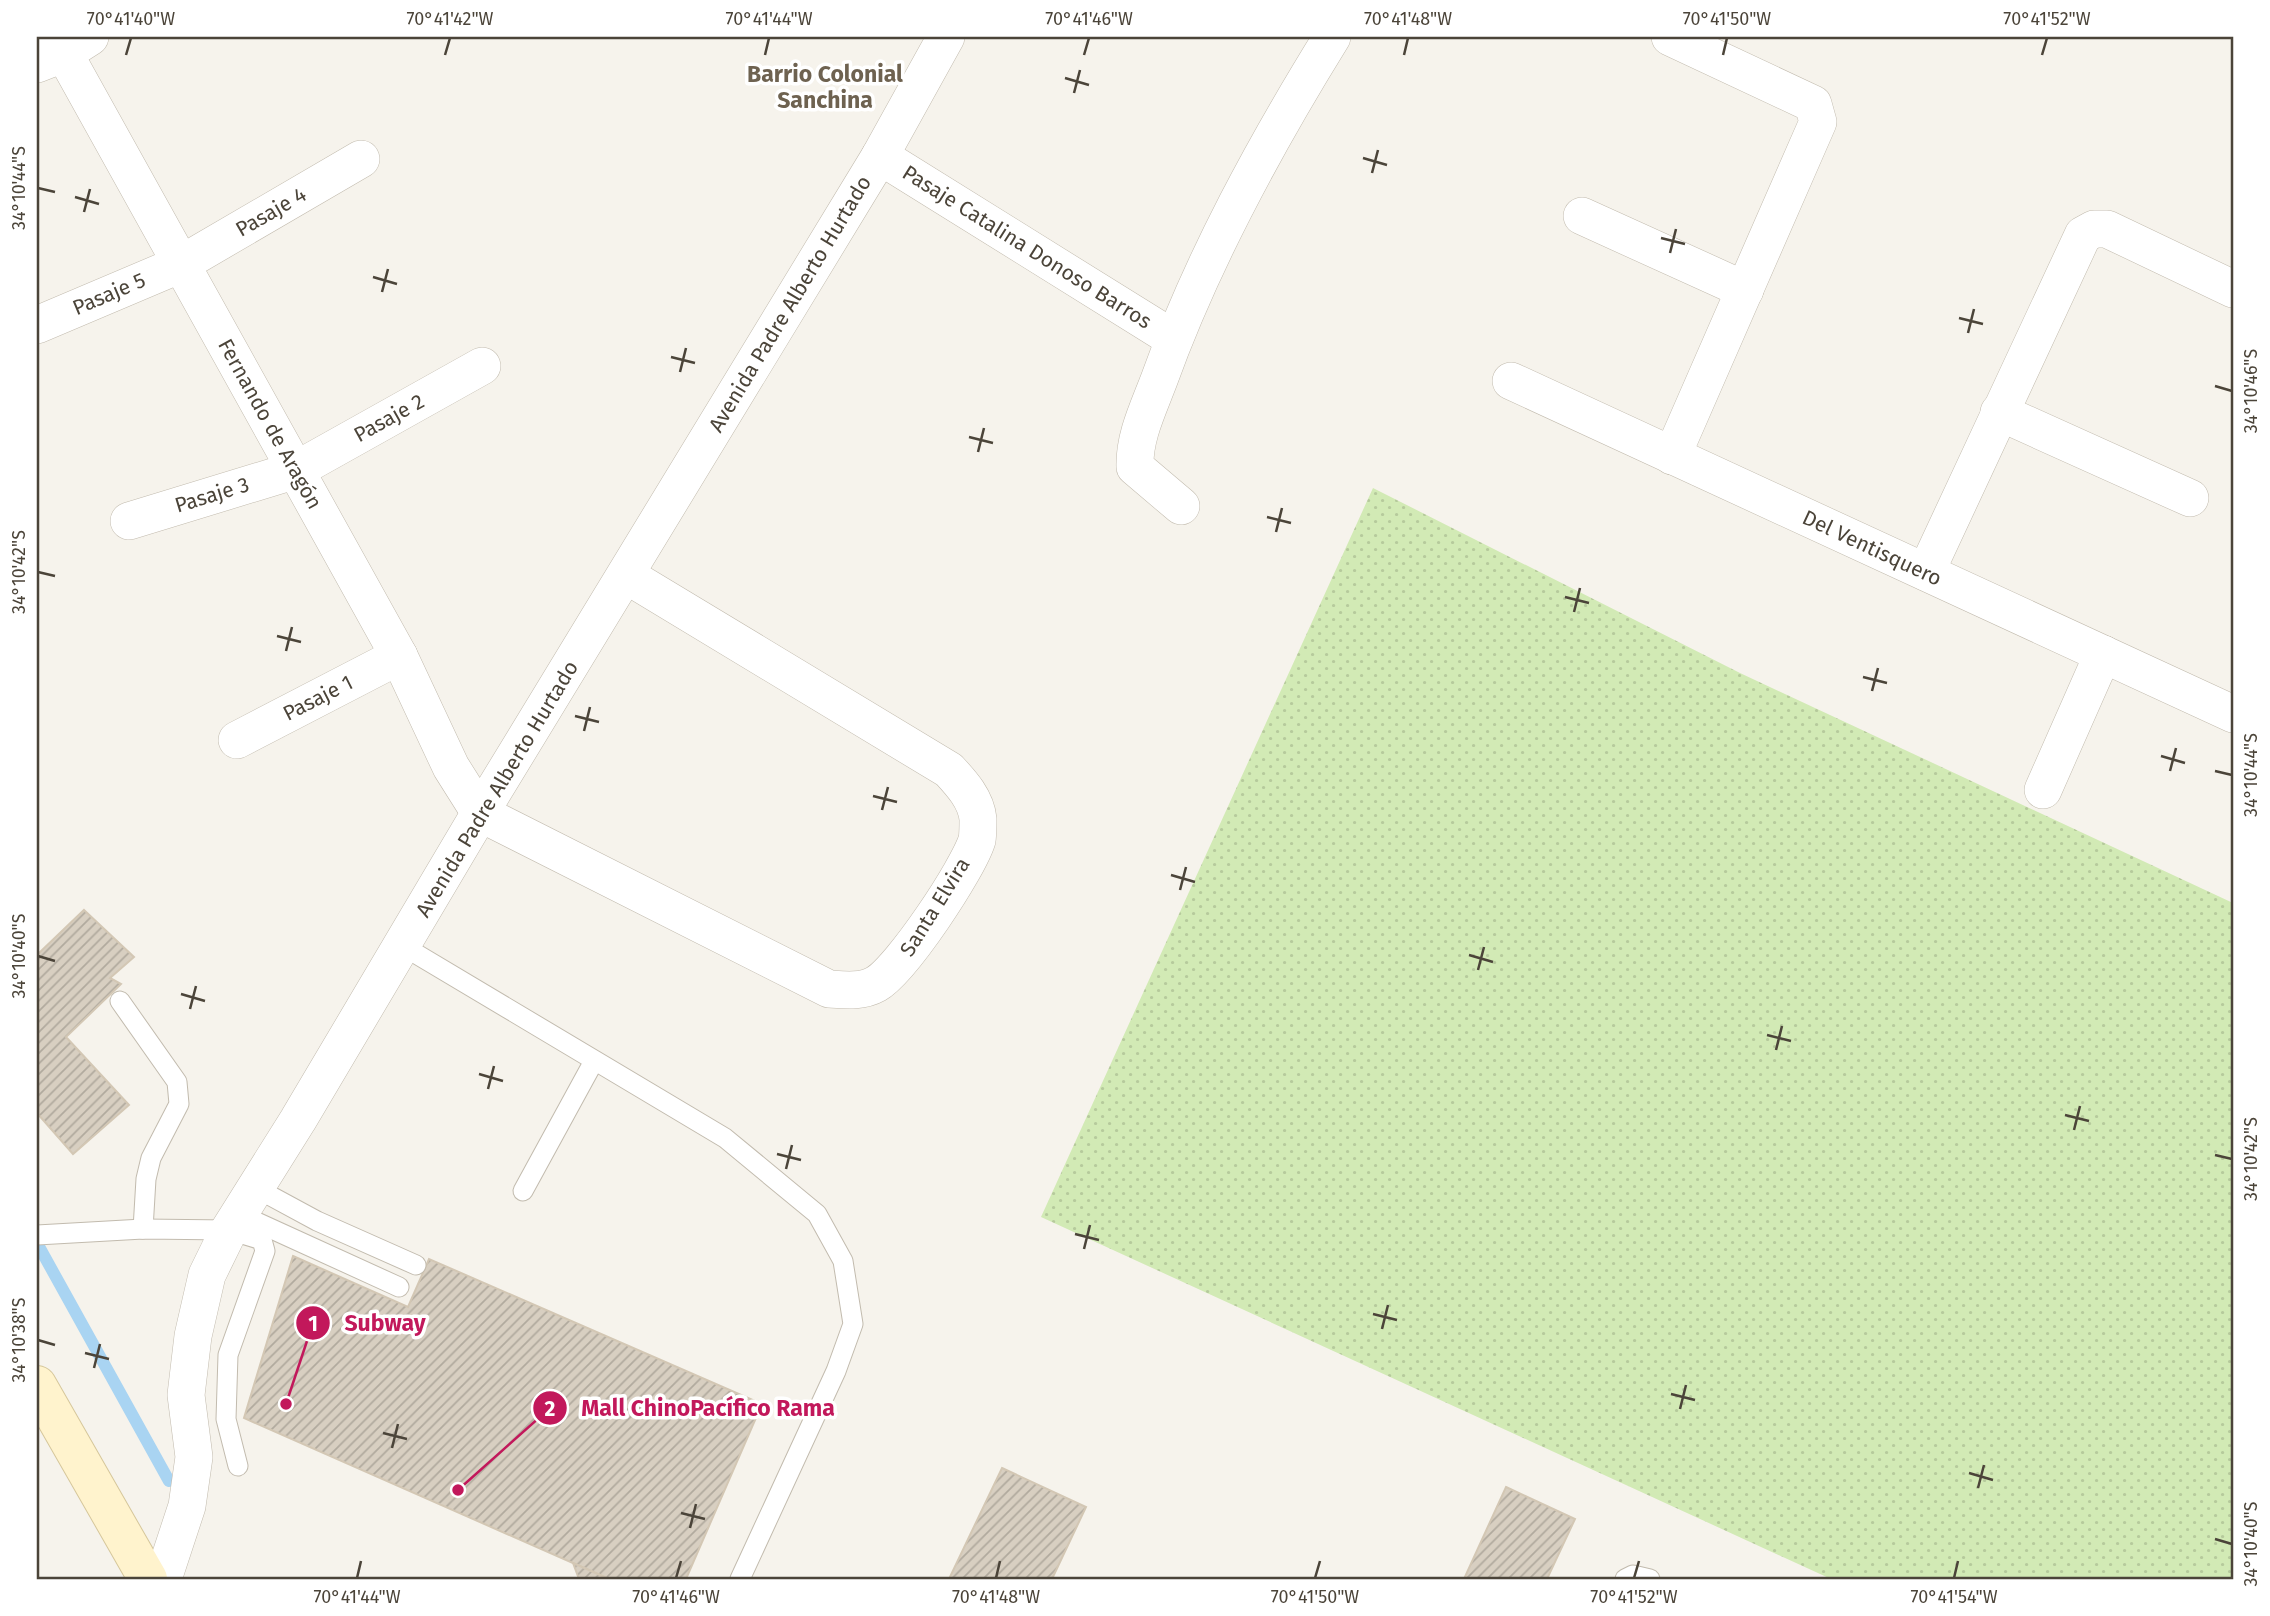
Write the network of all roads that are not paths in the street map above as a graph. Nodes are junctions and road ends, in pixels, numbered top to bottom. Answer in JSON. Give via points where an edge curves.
{"nodes":[{"id":1,"x":913,"y":37,"type":"edge"},
{"id":2,"x":946,"y":37,"type":"edge"},
{"id":3,"x":1332,"y":37,"type":"edge"},
{"id":4,"x":1670,"y":37,"type":"edge"},
{"id":5,"x":62,"y":48,"type":"edge"},
{"id":6,"x":925,"y":70,"type":"junction"},
{"id":7,"x":880,"y":156,"type":"junction"},
{"id":8,"x":361,"y":159,"type":"dead end"},
{"id":9,"x":1582,"y":216,"type":"dead end"},
{"id":10,"x":181,"y":264,"type":"junction"},
{"id":11,"x":2233,"y":289,"type":"edge"},
{"id":12,"x":1745,"y":290,"type":"junction"},
{"id":13,"x":37,"y":325,"type":"edge"},
{"id":14,"x":1174,"y":339,"type":"junction"},
{"id":15,"x":482,"y":366,"type":"dead end"},
{"id":16,"x":1511,"y":381,"type":"dead end"},
{"id":17,"x":1999,"y":412,"type":"junction"},
{"id":18,"x":1672,"y":456,"type":"junction"},
{"id":19,"x":296,"y":470,"type":"junction"},
{"id":20,"x":2190,"y":498,"type":"dead end"},
{"id":21,"x":1181,"y":506,"type":"dead end"},
{"id":22,"x":129,"y":521,"type":"dead end"},
{"id":23,"x":1926,"y":572,"type":"junction"},
{"id":24,"x":626,"y":575,"type":"junction"},
{"id":25,"x":2103,"y":654,"type":"junction"},
{"id":26,"x":399,"y":656,"type":"junction"},
{"id":27,"x":2233,"y":714,"type":"edge"},
{"id":28,"x":237,"y":740,"type":"dead end"},
{"id":29,"x":2043,"y":790,"type":"dead end"},
{"id":30,"x":480,"y":813,"type":"junction"},
{"id":31,"x":403,"y":946,"type":"junction"},
{"id":32,"x":120,"y":1001,"type":"dead end"},
{"id":33,"x":594,"y":1060,"type":"junction"},
{"id":34,"x":523,"y":1191,"type":"dead end"},
{"id":35,"x":241,"y":1210,"type":"junction"},
{"id":36,"x":143,"y":1230,"type":"junction"},
{"id":37,"x":37,"y":1235,"type":"edge"},
{"id":38,"x":416,"y":1265,"type":"dead end"},
{"id":39,"x":399,"y":1287,"type":"dead end"},
{"id":40,"x":37,"y":1385,"type":"edge"},
{"id":41,"x":238,"y":1466,"type":"dead end"},
{"id":42,"x":148,"y":1579,"type":"edge"},
{"id":43,"x":163,"y":1579,"type":"edge"},
{"id":44,"x":740,"y":1579,"type":"edge"},
{"id":45,"x":1625,"y":1579,"type":"edge"},
{"id":46,"x":1650,"y":1579,"type":"edge"}],
"edges":[{"from":1,"to":6,"type":"street"},
{"from":2,"to":6,"type":"street","name":"Avenida Padre Alberto Hurtado"},
{"from":3,"to":14,"type":"street","via":[[1272,135]]},
{"from":4,"to":12,"type":"street","via":[[1813,103],[1818,112],[1818,122]]},
{"from":5,"to":10,"type":"street","name":"Fernando de Aragón"},
{"from":6,"to":7,"type":"street","name":"Avenida Padre Alberto Hurtado"},
{"from":7,"to":14,"type":"street","name":"Pasaje Catalina Donoso Barros"},
{"from":7,"to":24,"type":"street","name":"Avenida Padre Alberto Hurtado"},
{"from":8,"to":10,"type":"street","name":"Pasaje 4"},
{"from":9,"to":12,"type":"street"},
{"from":10,"to":13,"type":"street","name":"Pasaje 5"},
{"from":10,"to":19,"type":"street","name":"Fernando de Aragón"},
{"from":11,"to":17,"type":"street","via":[[2107,229],[2094,229],[2084,235]]},
{"from":12,"to":18,"type":"street"},
{"from":14,"to":21,"type":"street","via":[[1137,440],[1135,467]]},
{"from":15,"to":19,"type":"street","name":"Pasaje 2"},
{"from":16,"to":18,"type":"street","name":"Del Ventisquero"},
{"from":17,"to":20,"type":"street"},
{"from":17,"to":23,"type":"street"},
{"from":18,"to":23,"type":"street","name":"Del Ventisquero"},
{"from":19,"to":22,"type":"street","name":"Pasaje 3"},
{"from":19,"to":26,"type":"street","name":"Fernando de Aragón"},
{"from":23,"to":25,"type":"street","name":"Del Ventisquero"},
{"from":24,"to":30,"type":"street","name":"Avenida Padre Alberto Hurtado"},
{"from":24,"to":30,"type":"street","name":"Santa Elvira","via":[[958,780],[978,817],[977,840],[937,912],[901,962],[876,984],[855,990],[829,989]]},
{"from":25,"to":27,"type":"street","name":"Del Ventisquero"},
{"from":25,"to":29,"type":"street"},
{"from":26,"to":28,"type":"street","name":"Pasaje 1"},
{"from":26,"to":30,"type":"street","name":"Fernando de Aragón","via":[[451,767]]},
{"from":30,"to":31,"type":"street","name":"Avenida Padre Alberto Hurtado"},
{"from":31,"to":33,"type":"lane"},
{"from":31,"to":35,"type":"street","name":"Avenida Padre Alberto Hurtado"},
{"from":32,"to":36,"type":"lane","via":[[177,1082],[179,1104],[145,1179]]},
{"from":33,"to":34,"type":"lane"},
{"from":33,"to":44,"type":"lane","via":[[724,1138],[817,1214],[843,1262],[853,1324]]},
{"from":35,"to":36,"type":"lane"},
{"from":35,"to":38,"type":"lane","via":[[317,1221]]},
{"from":35,"to":39,"type":"lane"},
{"from":35,"to":41,"type":"lane","via":[[265,1251],[228,1355],[226,1419]]},
{"from":35,"to":43,"type":"street","name":"Avenida Padre Alberto Hurtado","via":[[207,1275],[193,1336],[186,1395],[194,1457],[187,1506]]},
{"from":36,"to":37,"type":"lane"},
{"from":40,"to":42,"type":"main road"},
{"from":45,"to":46,"type":"lane"}]}
